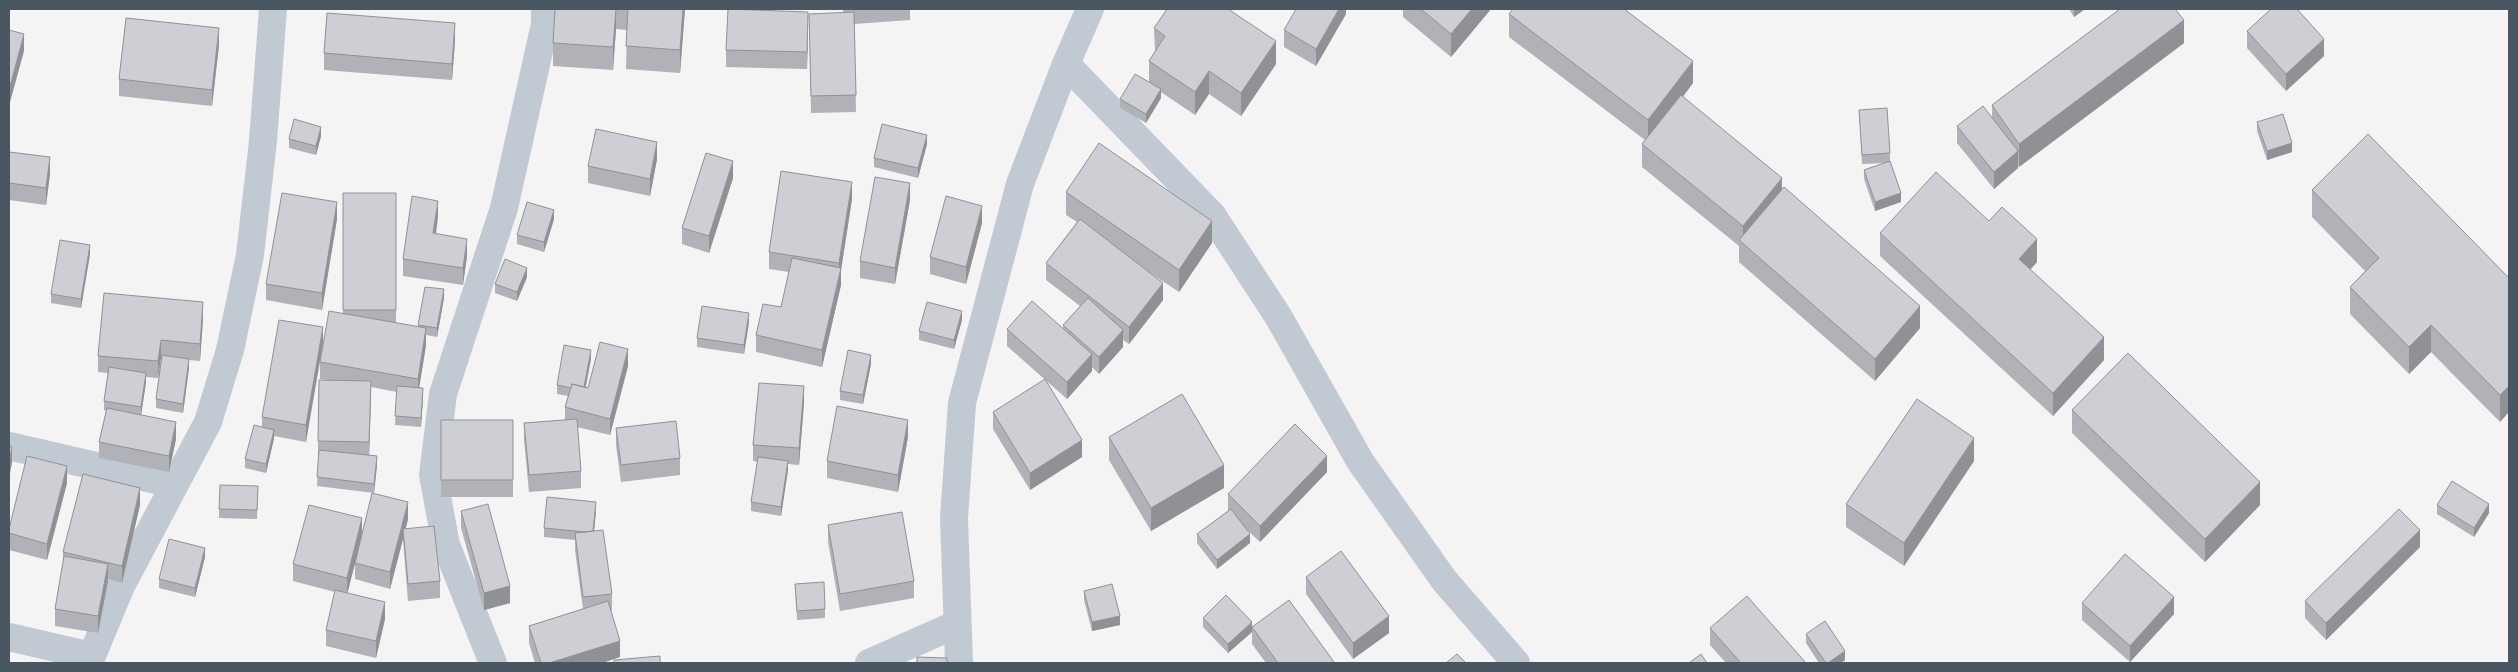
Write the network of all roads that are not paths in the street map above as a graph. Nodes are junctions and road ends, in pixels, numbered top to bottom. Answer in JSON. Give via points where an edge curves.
{"nodes":[{"id":1,"x":273,"y":9,"type":"edge"},
{"id":2,"x":545,"y":9,"type":"edge"},
{"id":3,"x":1090,"y":9,"type":"edge"},
{"id":4,"x":1066,"y":64,"type":"junction"},
{"id":5,"x":9,"y":446,"type":"edge"},
{"id":6,"x":174,"y":484,"type":"junction"},
{"id":7,"x":957,"y":624,"type":"junction"},
{"id":8,"x":9,"y":637,"type":"edge"},
{"id":9,"x":90,"y":660,"type":"edge"},
{"id":10,"x":493,"y":663,"type":"edge"},
{"id":11,"x":869,"y":663,"type":"edge"},
{"id":12,"x":959,"y":663,"type":"edge"},
{"id":13,"x":1516,"y":663,"type":"edge"}],
"edges":[{"from":1,"to":6,"type":"street","via":[[250,255],[230,350],[208,422]]},
{"from":2,"to":10,"type":"street","via":[[545,24],[504,208],[443,394],[433,475],[446,545]]},
{"from":3,"to":4,"type":"street"},
{"from":4,"to":7,"type":"street","via":[[1020,184],[962,403],[954,518]]},
{"from":4,"to":13,"type":"street","via":[[1212,214],[1278,316],[1360,461],[1444,580]]},
{"from":5,"to":6,"type":"street"},
{"from":6,"to":9,"type":"street","via":[[121,586]]},
{"from":7,"to":11,"type":"street"},
{"from":7,"to":12,"type":"street"},
{"from":8,"to":9,"type":"street"}]}
